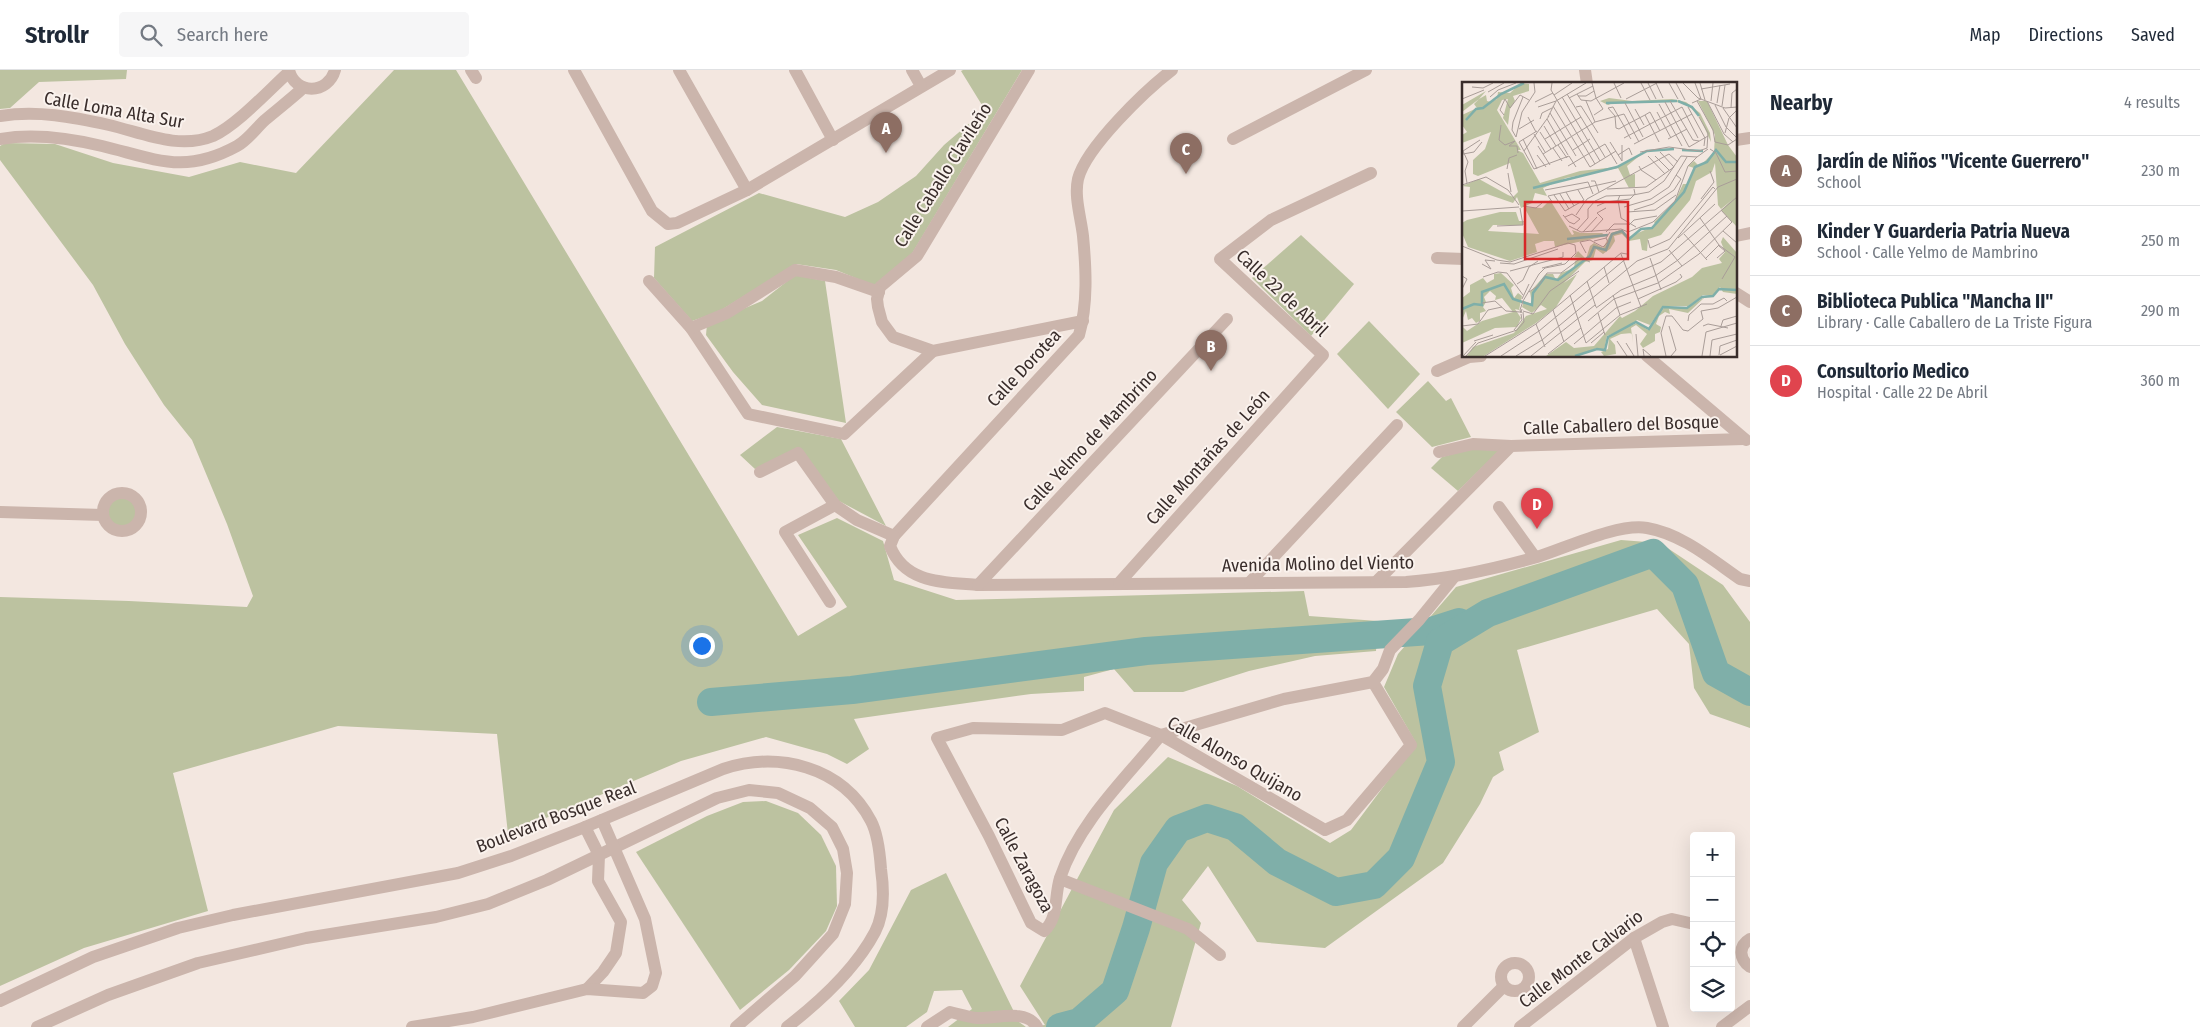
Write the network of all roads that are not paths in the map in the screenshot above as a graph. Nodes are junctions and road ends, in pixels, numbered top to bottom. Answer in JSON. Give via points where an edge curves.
{"nodes":[{"id":1,"x":335,"y":70,"type":"edge"},
{"id":2,"x":574,"y":70,"type":"edge"},
{"id":3,"x":680,"y":70,"type":"edge"},
{"id":4,"x":794,"y":70,"type":"edge"},
{"id":5,"x":912,"y":70,"type":"edge"},
{"id":6,"x":950,"y":70,"type":"edge"},
{"id":7,"x":1029,"y":70,"type":"edge"},
{"id":8,"x":1172,"y":70,"type":"edge"},
{"id":9,"x":1366,"y":70,"type":"edge"},
{"id":10,"x":289,"y":71,"type":"edge"},
{"id":11,"x":921,"y":86,"type":"junction"},
{"id":12,"x":303,"y":88,"type":"junction"},
{"id":13,"x":0,"y":116,"type":"edge"},
{"id":14,"x":0,"y":139,"type":"edge"},
{"id":15,"x":1233,"y":139,"type":"dead end"},
{"id":16,"x":833,"y":140,"type":"junction"},
{"id":17,"x":1371,"y":173,"type":"dead end"},
{"id":18,"x":747,"y":190,"type":"junction"},
{"id":19,"x":1437,"y":258,"type":"dead end"},
{"id":20,"x":1462,"y":259,"type":"edge"},
{"id":21,"x":649,"y":281,"type":"dead end"},
{"id":22,"x":879,"y":292,"type":"junction"},
{"id":23,"x":1738,"y":294,"type":"edge"},
{"id":24,"x":1750,"y":302,"type":"edge"},
{"id":25,"x":1227,"y":319,"type":"dead end"},
{"id":26,"x":1083,"y":321,"type":"junction"},
{"id":27,"x":691,"y":328,"type":"junction"},
{"id":28,"x":933,"y":351,"type":"junction"},
{"id":29,"x":1323,"y":355,"type":"joint"},
{"id":30,"x":1467,"y":358,"type":"edge"},
{"id":31,"x":1649,"y":358,"type":"edge"},
{"id":32,"x":1437,"y":371,"type":"dead end"},
{"id":33,"x":1397,"y":425,"type":"dead end"},
{"id":34,"x":1747,"y":441,"type":"edge"},
{"id":35,"x":1511,"y":446,"type":"junction"},
{"id":36,"x":1439,"y":452,"type":"dead end"},
{"id":37,"x":760,"y":472,"type":"dead end"},
{"id":38,"x":835,"y":505,"type":"junction"},
{"id":39,"x":1500,"y":507,"type":"dead end"},
{"id":40,"x":0,"y":512,"type":"edge"},
{"id":41,"x":103,"y":515,"type":"dead end"},
{"id":42,"x":894,"y":536,"type":"junction"},
{"id":43,"x":1535,"y":557,"type":"junction"},
{"id":44,"x":1454,"y":576,"type":"junction"},
{"id":45,"x":1750,"y":581,"type":"edge"},
{"id":46,"x":1250,"y":582,"type":"junction"},
{"id":47,"x":1376,"y":582,"type":"junction"},
{"id":48,"x":1119,"y":583,"type":"junction"},
{"id":49,"x":978,"y":584,"type":"junction"},
{"id":50,"x":830,"y":602,"type":"dead end"},
{"id":51,"x":1373,"y":682,"type":"junction"},
{"id":52,"x":1161,"y":735,"type":"junction"},
{"id":53,"x":937,"y":738,"type":"joint"},
{"id":54,"x":602,"y":820,"type":"junction"},
{"id":55,"x":585,"y":826,"type":"junction"},
{"id":56,"x":614,"y":848,"type":"junction"},
{"id":57,"x":599,"y":855,"type":"junction"},
{"id":58,"x":1060,"y":879,"type":"junction"},
{"id":59,"x":645,"y":919,"type":"junction"},
{"id":60,"x":621,"y":922,"type":"junction"},
{"id":61,"x":1690,"y":923,"type":"edge"},
{"id":62,"x":1634,"y":938,"type":"junction"},
{"id":63,"x":1741,"y":943,"type":"edge"},
{"id":64,"x":1220,"y":955,"type":"dead end"},
{"id":65,"x":1750,"y":967,"type":"edge"},
{"id":66,"x":1504,"y":986,"type":"dead end"},
{"id":67,"x":587,"y":989,"type":"junction"},
{"id":68,"x":0,"y":1001,"type":"edge"},
{"id":69,"x":1750,"y":1006,"type":"edge"},
{"id":70,"x":1036,"y":1025,"type":"edge"},
{"id":71,"x":37,"y":1027,"type":"edge"},
{"id":72,"x":412,"y":1027,"type":"edge"},
{"id":73,"x":736,"y":1027,"type":"edge"},
{"id":74,"x":787,"y":1027,"type":"edge"},
{"id":75,"x":927,"y":1027,"type":"edge"},
{"id":76,"x":1463,"y":1027,"type":"edge"},
{"id":77,"x":1520,"y":1027,"type":"edge"},
{"id":78,"x":1663,"y":1027,"type":"edge"},
{"id":79,"x":1722,"y":1027,"type":"edge"}],
"edges":[{"from":1,"to":12,"type":"street","via":[[326,85],[311,90]]},
{"from":2,"to":18,"type":"street","via":[[652,211],[668,224],[677,223]]},
{"from":3,"to":18,"type":"street"},
{"from":4,"to":16,"type":"street"},
{"from":5,"to":11,"type":"street"},
{"from":6,"to":11,"type":"street"},
{"from":7,"to":22,"type":"street","name":"Calle Caballo Clavileño","via":[[917,256],[884,283]]},
{"from":8,"to":26,"type":"street","name":"Calle Dorotea","via":[[1149,87],[1114,124],[1078,179],[1085,288]]},
{"from":9,"to":15,"type":"street"},
{"from":10,"to":12,"type":"street","name":"Calle Loma Alta Sur","via":[[292,79]]},
{"from":10,"to":13,"type":"street","name":"Calle Loma Alta Sur","via":[[229,126],[213,136],[192,141],[172,141],[62,116]]},
{"from":11,"to":16,"type":"street"},
{"from":12,"to":14,"type":"street","name":"Calle Loma Alta Sur","via":[[240,144],[212,158],[192,162],[154,160],[103,146],[49,137]]},
{"from":16,"to":18,"type":"street"},
{"from":17,"to":29,"type":"street","name":"Calle 22 de Abril","via":[[1271,220],[1220,258]]},
{"from":19,"to":20,"type":"street"},
{"from":21,"to":27,"type":"street"},
{"from":22,"to":27,"type":"street","via":[[836,276],[795,270],[727,313]]},
{"from":22,"to":28,"type":"street","via":[[879,313],[893,337]]},
{"from":23,"to":24,"type":"street"},
{"from":25,"to":49,"type":"street","name":"Calle Yelmo de Mambrino"},
{"from":26,"to":28,"type":"street"},
{"from":26,"to":42,"type":"street","name":"Calle Dorotea","via":[[1079,335],[1071,345]]},
{"from":27,"to":28,"type":"street","via":[[748,414],[844,434]]},
{"from":29,"to":48,"type":"street","name":"Calle Montañas de León"},
{"from":30,"to":32,"type":"street"},
{"from":31,"to":34,"type":"street"},
{"from":33,"to":46,"type":"street"},
{"from":34,"to":35,"type":"street","name":"Calle Caballero del Bosque"},
{"from":35,"to":36,"type":"street","via":[[1472,444]]},
{"from":35,"to":47,"type":"street","name":"Calle Caballero del Bosque"},
{"from":37,"to":38,"type":"street","via":[[798,453]]},
{"from":38,"to":42,"type":"street","via":[[857,520]]},
{"from":38,"to":50,"type":"street","via":[[785,532]]},
{"from":39,"to":43,"type":"street"},
{"from":40,"to":41,"type":"street"},
{"from":42,"to":49,"type":"street","name":"Avenida Molino del Viento","via":[[890,546],[894,554],[899,563],[914,573],[932,580]]},
{"from":43,"to":44,"type":"street","name":"Avenida Molino del Viento"},
{"from":43,"to":45,"type":"street","name":"Avenida Molino del Viento","via":[[1613,531],[1645,528],[1674,536],[1740,579]]},
{"from":44,"to":47,"type":"street","name":"Avenida Molino del Viento"},
{"from":44,"to":51,"type":"street","via":[[1390,650],[1383,669]]},
{"from":46,"to":47,"type":"street","name":"Avenida Molino del Viento"},
{"from":46,"to":48,"type":"street","name":"Avenida Molino del Viento"},
{"from":48,"to":49,"type":"street","name":"Avenida Molino del Viento"},
{"from":51,"to":52,"type":"street","via":[[1284,699]]},
{"from":51,"to":52,"type":"street","name":"Calle Alonso Quijano","via":[[1411,745],[1347,820],[1325,830]]},
{"from":52,"to":53,"type":"street","name":"Calle Alonso Quijano","via":[[1105,713],[1062,730],[973,728]]},
{"from":52,"to":58,"type":"street","name":"Calle Zaragoza","via":[[1086,824]]},
{"from":53,"to":58,"type":"street","name":"Calle Zaragoza","via":[[1031,923],[1044,931],[1054,918]]},
{"from":54,"to":55,"type":"street","name":"Boulevard Bosque Real"},
{"from":54,"to":56,"type":"street"},
{"from":54,"to":74,"type":"street","name":"Boulevard Bosque Real","via":[[723,768],[764,760],[799,764],[827,775],[854,797],[872,822],[880,855],[884,897],[875,932],[846,973]]},
{"from":55,"to":57,"type":"street"},
{"from":55,"to":68,"type":"street","name":"Boulevard Bosque Real","via":[[458,873],[178,928],[93,958]]},
{"from":56,"to":57,"type":"street"},
{"from":56,"to":59,"type":"street"},
{"from":56,"to":73,"type":"street","via":[[717,798],[749,790],[778,792],[810,808],[832,827],[844,849],[847,874],[845,904],[833,934],[795,976]]},
{"from":57,"to":60,"type":"street","via":[[598,881]]},
{"from":57,"to":71,"type":"street","via":[[508,897],[469,910],[306,938],[198,963],[117,991]]},
{"from":58,"to":64,"type":"street","via":[[1188,929]]},
{"from":59,"to":60,"type":"street"},
{"from":59,"to":67,"type":"street","via":[[656,973],[652,986],[643,993]]},
{"from":60,"to":67,"type":"street","via":[[616,953]]},
{"from":61,"to":62,"type":"street","name":"Calle Monte Calvario","via":[[1672,919]]},
{"from":62,"to":77,"type":"street","name":"Calle Monte Calvario"},
{"from":62,"to":78,"type":"street"},
{"from":63,"to":65,"type":"street","via":[[1742,958]]},
{"from":66,"to":76,"type":"street"},
{"from":67,"to":72,"type":"street","via":[[472,1017]]},
{"from":69,"to":79,"type":"street"},
{"from":70,"to":75,"type":"street","via":[[1023,1016],[976,1018],[950,1012]]}]}
